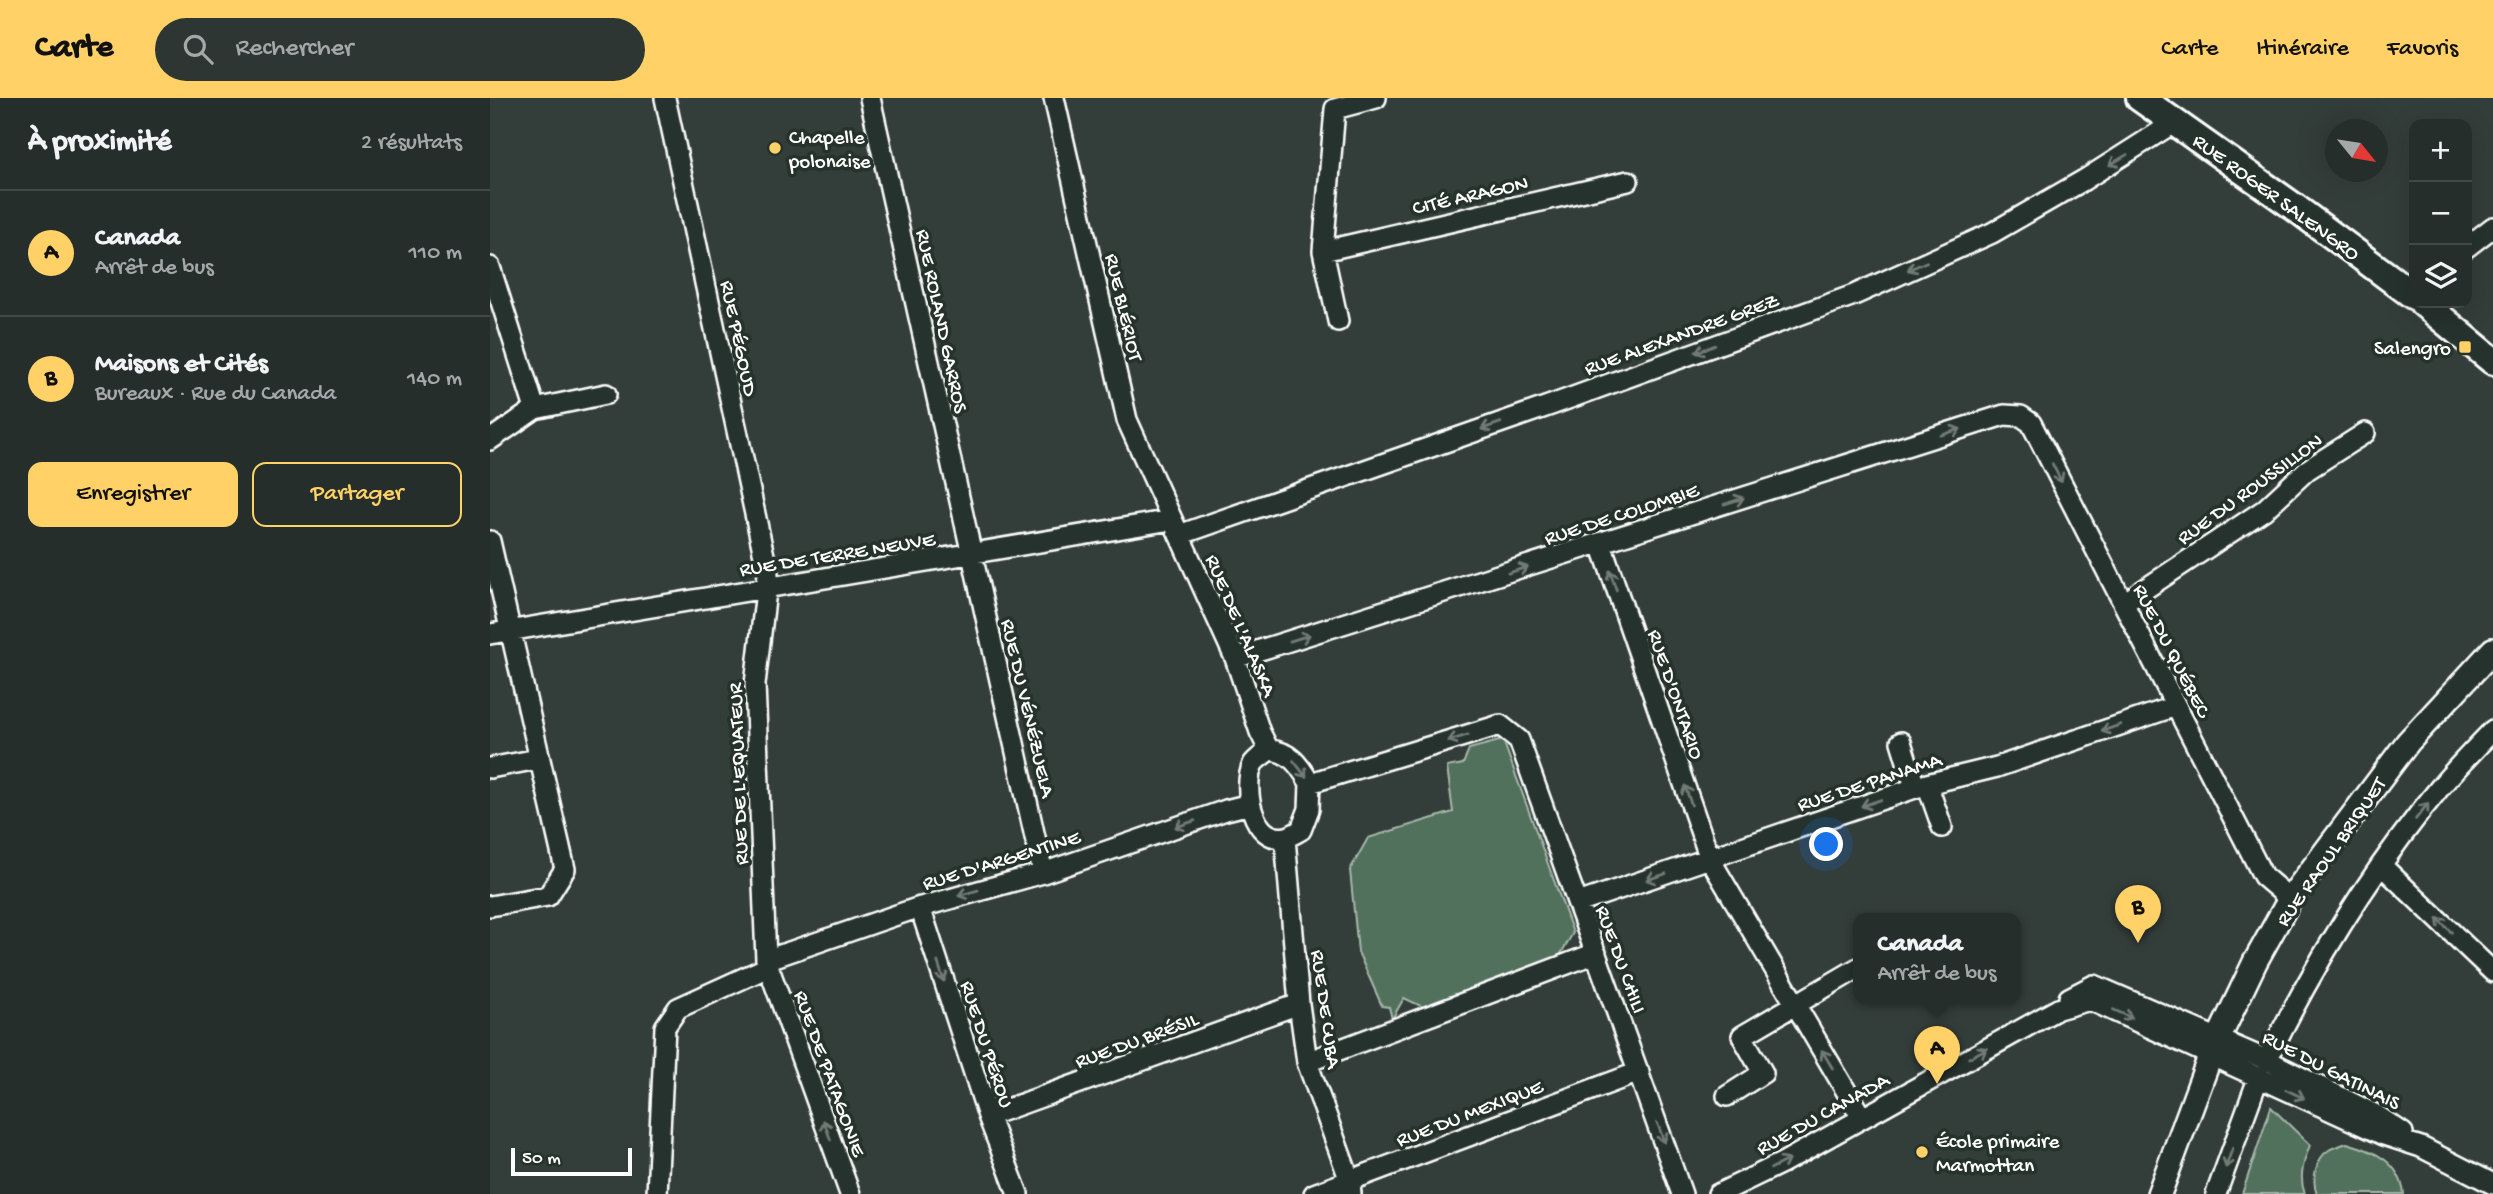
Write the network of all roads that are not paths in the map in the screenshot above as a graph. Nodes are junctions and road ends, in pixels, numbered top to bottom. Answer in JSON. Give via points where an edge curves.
{"nodes":[{"id":1,"x":665,"y":98,"type":"edge"},
{"id":2,"x":870,"y":98,"type":"edge"},
{"id":3,"x":1054,"y":98,"type":"edge"},
{"id":4,"x":1376,"y":98,"type":"edge"},
{"id":5,"x":2140,"y":98,"type":"edge"},
{"id":6,"x":2175,"y":122,"type":"junction"},
{"id":7,"x":1628,"y":181,"type":"dead end"},
{"id":8,"x":2493,"y":227,"type":"edge"},
{"id":9,"x":2470,"y":245,"type":"edge"},
{"id":10,"x":1323,"y":251,"type":"junction"},
{"id":11,"x":490,"y":268,"type":"edge"},
{"id":12,"x":2409,"y":290,"type":"edge"},
{"id":13,"x":2431,"y":308,"type":"edge"},
{"id":14,"x":1338,"y":321,"type":"dead end"},
{"id":15,"x":2493,"y":361,"type":"edge"},
{"id":16,"x":606,"y":394,"type":"dead end"},
{"id":17,"x":536,"y":409,"type":"junction"},
{"id":18,"x":2021,"y":416,"type":"joint"},
{"id":19,"x":2365,"y":433,"type":"dead end"},
{"id":20,"x":490,"y":440,"type":"edge"},
{"id":21,"x":1175,"y":527,"type":"junction"},
{"id":22,"x":490,"y":541,"type":"edge"},
{"id":23,"x":1601,"y":544,"type":"junction"},
{"id":24,"x":971,"y":554,"type":"junction"},
{"id":25,"x":766,"y":587,"type":"junction"},
{"id":26,"x":2120,"y":594,"type":"junction"},
{"id":27,"x":510,"y":629,"type":"junction"},
{"id":28,"x":490,"y":634,"type":"edge"},
{"id":29,"x":2493,"y":650,"type":"edge"},
{"id":30,"x":1235,"y":658,"type":"junction"},
{"id":31,"x":2176,"y":706,"type":"junction"},
{"id":32,"x":2493,"y":730,"type":"edge"},
{"id":33,"x":1901,"y":742,"type":"dead end"},
{"id":34,"x":1269,"y":750,"type":"junction"},
{"id":35,"x":538,"y":759,"type":"junction"},
{"id":36,"x":490,"y":768,"type":"edge"},
{"id":37,"x":1310,"y":783,"type":"junction"},
{"id":38,"x":1921,"y":785,"type":"junction"},
{"id":39,"x":1250,"y":804,"type":"junction"},
{"id":40,"x":1942,"y":827,"type":"dead end"},
{"id":41,"x":1285,"y":838,"type":"junction"},
{"id":42,"x":1710,"y":859,"type":"junction"},
{"id":43,"x":2381,"y":865,"type":"junction"},
{"id":44,"x":1043,"y":873,"type":"junction"},
{"id":45,"x":2290,"y":899,"type":"junction"},
{"id":46,"x":1578,"y":903,"type":"junction"},
{"id":47,"x":490,"y":906,"type":"edge"},
{"id":48,"x":920,"y":907,"type":"junction"},
{"id":49,"x":1597,"y":953,"type":"junction"},
{"id":50,"x":767,"y":964,"type":"junction"},
{"id":51,"x":1853,"y":971,"type":"edge"},
{"id":52,"x":2493,"y":972,"type":"edge"},
{"id":53,"x":1299,"y":1004,"type":"junction"},
{"id":54,"x":1796,"y":1005,"type":"junction"},
{"id":55,"x":2215,"y":1046,"type":"junction"},
{"id":56,"x":1307,"y":1062,"type":"junction"},
{"id":57,"x":2263,"y":1068,"type":"junction"},
{"id":58,"x":1639,"y":1072,"type":"junction"},
{"id":59,"x":1727,"y":1096,"type":"dead end"},
{"id":60,"x":988,"y":1116,"type":"junction"},
{"id":61,"x":1862,"y":1118,"type":"junction"},
{"id":62,"x":2493,"y":1184,"type":"edge"},
{"id":63,"x":1350,"y":1187,"type":"edge"},
{"id":64,"x":657,"y":1194,"type":"edge"},
{"id":65,"x":850,"y":1194,"type":"edge"},
{"id":66,"x":1018,"y":1194,"type":"edge"},
{"id":67,"x":1314,"y":1194,"type":"edge"},
{"id":68,"x":1682,"y":1194,"type":"edge"},
{"id":69,"x":1718,"y":1194,"type":"edge"},
{"id":70,"x":2159,"y":1194,"type":"edge"},
{"id":71,"x":2216,"y":1194,"type":"edge"}],
"edges":[{"from":1,"to":25,"type":"street","name":"RUE PÉGOUD","via":[[768,574]]},
{"from":2,"to":24,"type":"street","name":"RUE ROLAND GARROS"},
{"from":3,"to":21,"type":"street","name":"RUE BLÉRIOT","via":[[1128,420]]},
{"from":4,"to":10,"type":"street","via":[[1335,109]]},
{"from":5,"to":6,"type":"main road","name":"RUE ROGER SALENGRO"},
{"from":6,"to":12,"type":"main road","name":"RUE ROGER SALENGRO"},
{"from":6,"to":21,"type":"street","name":"RUE ALEXANDRE GREZ","one_way":true,"via":[[1992,233],[1854,295],[1544,407]]},
{"from":7,"to":10,"type":"street","name":"CITÉ ARAGON"},
{"from":8,"to":9,"type":"street"},
{"from":10,"to":14,"type":"street"},
{"from":11,"to":17,"type":"street"},
{"from":13,"to":15,"type":"main road","name":"RUE ROGER SALENGRO"},
{"from":16,"to":17,"type":"street"},
{"from":17,"to":20,"type":"street"},
{"from":23,"to":18,"type":"street","name":"RUE DE COLOMBIE","one_way":true,"via":[[2004,415]]},
{"from":18,"to":26,"type":"street","name":"RUE DU QUÉBEC","one_way":true,"via":[[2031,424]]},
{"from":19,"to":26,"type":"street","name":"RUE DU ROUSSILLON","via":[[2307,470],[2264,510]]},
{"from":21,"to":24,"type":"street","name":"RUE DE TERRE NEUVE"},
{"from":21,"to":30,"type":"street","name":"RUE DE L'ALASKA"},
{"from":22,"to":27,"type":"street"},
{"from":30,"to":23,"type":"street","name":"RUE DE COLOMBIE","one_way":true},
{"from":42,"to":23,"type":"street","name":"RUE D'ONTARIO","one_way":true},
{"from":24,"to":25,"type":"street","name":"RUE DE TERRE NEUVE"},
{"from":24,"to":44,"type":"street","name":"RUE DU VÉNÉZUELA"},
{"from":25,"to":27,"type":"street","name":"RUE DE TERRE NEUVE"},
{"from":25,"to":50,"type":"street","name":"RUE DE L'EQUATEUR","via":[[755,684]]},
{"from":26,"to":31,"type":"street","name":"RUE DU QUÉBEC"},
{"from":27,"to":28,"type":"street","name":"RUE DE TERRE NEUVE"},
{"from":27,"to":35,"type":"street"},
{"from":29,"to":45,"type":"street","name":"RUE RAOUL BRIQUET","via":[[2408,741]]},
{"from":30,"to":34,"type":"street","name":"RUE DE L'ALASKA"},
{"from":31,"to":38,"type":"street","name":"RUE DE PANAMA","one_way":true,"via":[[1997,767]]},
{"from":31,"to":45,"type":"street","name":"RUE DU QUÉBEC","via":[[2263,876]]},
{"from":43,"to":32,"type":"street","one_way":true,"via":[[2443,784]]},
{"from":33,"to":38,"type":"street"},
{"from":34,"to":37,"type":"street","one_way":true,"via":[[1281,750]]},
{"from":34,"to":39,"type":"street","via":[[1253,763]]},
{"from":35,"to":36,"type":"street"},
{"from":35,"to":47,"type":"street","via":[[565,869],[548,896]]},
{"from":37,"to":41,"type":"street","via":[[1309,809],[1301,830]]},
{"from":46,"to":37,"type":"street","name":"RUE DU CHILI","one_way":true,"via":[[1519,740],[1500,725]]},
{"from":38,"to":40,"type":"street"},
{"from":38,"to":42,"type":"street","name":"RUE DE PANAMA","one_way":true},
{"from":39,"to":41,"type":"street","via":[[1254,818],[1269,834]]},
{"from":39,"to":44,"type":"street","name":"RUE D'ARGENTINE","one_way":true},
{"from":41,"to":53,"type":"street","name":"RUE DE CUBA"},
{"from":42,"to":46,"type":"street","name":"RUE DE PANAMA","one_way":true},
{"from":42,"to":54,"type":"street","name":"RUE D'ONTARIO"},
{"from":52,"to":43,"type":"street","one_way":true},
{"from":43,"to":57,"type":"street","via":[[2306,981]]},
{"from":44,"to":48,"type":"street","name":"RUE D'ARGENTINE","one_way":true},
{"from":45,"to":55,"type":"street","name":"RUE RAOUL BRIQUET"},
{"from":46,"to":49,"type":"street","name":"RUE DU CHILI"},
{"from":48,"to":50,"type":"street","name":"RUE D'ARGENTINE"},
{"from":48,"to":60,"type":"street","name":"RUE DU PÉROU","one_way":true},
{"from":49,"to":56,"type":"street"},
{"from":49,"to":58,"type":"street","name":"RUE DU CHILI"},
{"from":50,"to":64,"type":"street","name":"RUE D'ARGENTINE","via":[[678,1007],[665,1027]]},
{"from":65,"to":50,"type":"street","name":"RUE DE PATAGONIE","one_way":true},
{"from":51,"to":54,"type":"street"},
{"from":53,"to":56,"type":"street","name":"RUE DE CUBA"},
{"from":53,"to":60,"type":"street","name":"RUE DU BRÉSIL"},
{"from":54,"to":59,"type":"street","via":[[1742,1036],[1763,1073]]},
{"from":61,"to":54,"type":"street","name":"RUE D'ONTARIO","one_way":true},
{"from":55,"to":57,"type":"street","name":"RUE DU GATINAIS"},
{"from":61,"to":55,"type":"street","name":"RUE DU CANADA","one_way":true,"via":[[2058,1009],[2090,1000]]},
{"from":55,"to":70,"type":"street","name":"RUE RAOUL BRIQUET"},
{"from":56,"to":63,"type":"street","name":"RUE DE CUBA"},
{"from":57,"to":62,"type":"street","name":"RUE DU GATINAIS","via":[[2376,1115],[2421,1147]]},
{"from":57,"to":71,"type":"street","one_way":true},
{"from":58,"to":63,"type":"street","name":"RUE DU MEXIQUE"},
{"from":58,"to":68,"type":"street","name":"RUE DU CHILI","one_way":true},
{"from":60,"to":66,"type":"street","name":"RUE DU PÉROU"},
{"from":69,"to":61,"type":"street","name":"RUE DU CANADA","one_way":true},
{"from":63,"to":67,"type":"street","name":"RUE DU MEXIQUE"}]}
